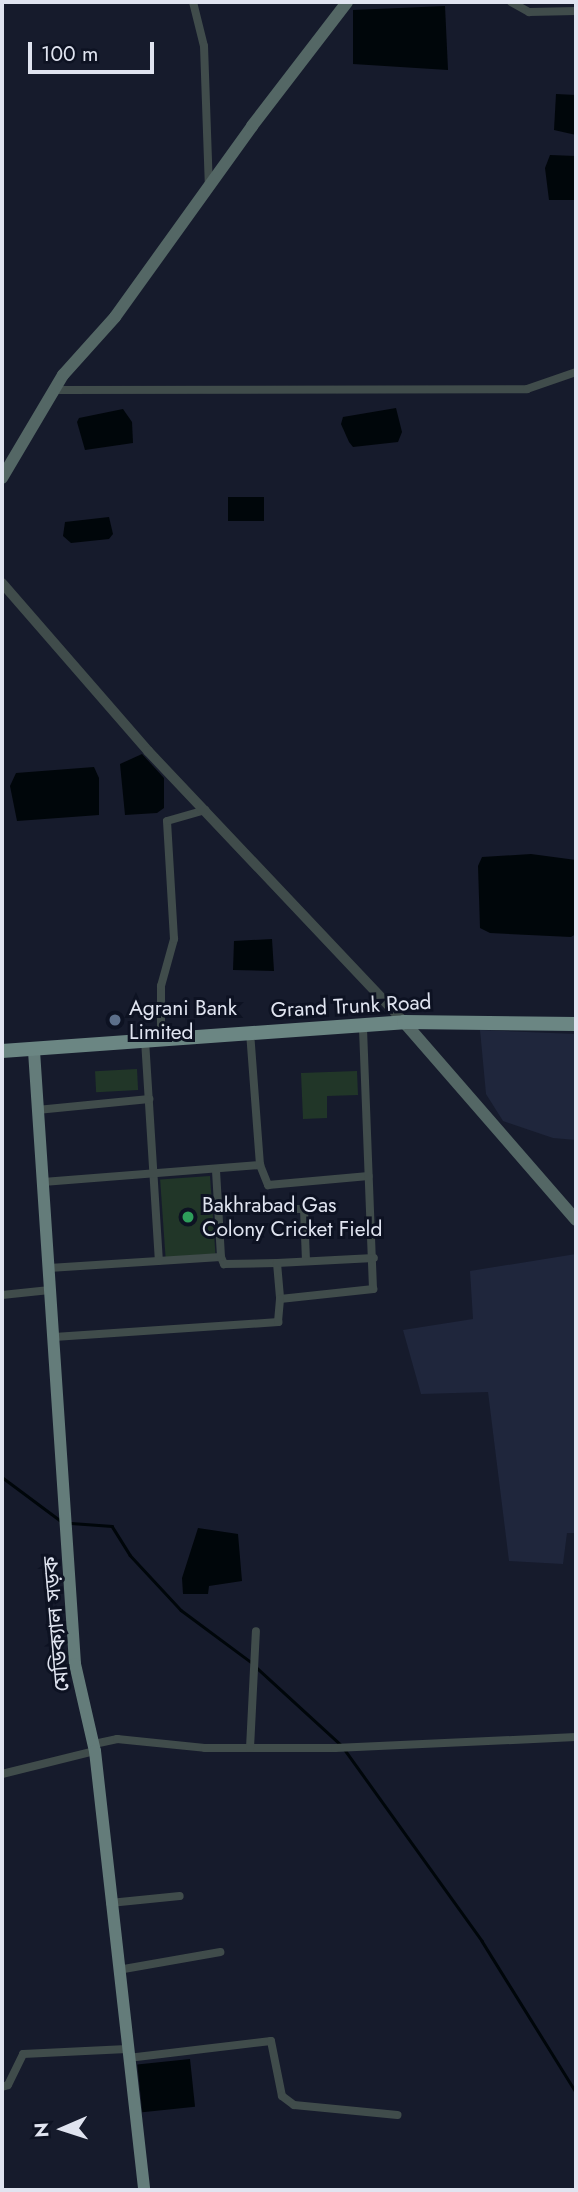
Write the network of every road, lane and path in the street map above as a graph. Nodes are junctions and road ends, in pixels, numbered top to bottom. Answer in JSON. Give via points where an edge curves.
{"nodes":[{"id":1,"x":193,"y":2,"type":"edge"},
{"id":2,"x":348,"y":2,"type":"edge"},
{"id":3,"x":511,"y":2,"type":"edge"},
{"id":4,"x":576,"y":11,"type":"edge"},
{"id":5,"x":209,"y":186,"type":"junction"},
{"id":6,"x":576,"y":372,"type":"edge"},
{"id":7,"x":53,"y":390,"type":"junction"},
{"id":8,"x":2,"y":478,"type":"edge"},
{"id":9,"x":2,"y":583,"type":"edge"},
{"id":10,"x":205,"y":810,"type":"junction"},
{"id":11,"x":404,"y":1022,"type":"junction"},
{"id":12,"x":576,"y":1024,"type":"edge"},
{"id":13,"x":363,"y":1026,"type":"junction"},
{"id":14,"x":250,"y":1032,"type":"junction"},
{"id":15,"x":161,"y":1039,"type":"junction"},
{"id":16,"x":145,"y":1040,"type":"junction"},
{"id":17,"x":2,"y":1051,"type":"edge"},
{"id":18,"x":34,"y":1051,"type":"junction"},
{"id":19,"x":149,"y":1099,"type":"junction"},
{"id":20,"x":37,"y":1110,"type":"junction"},
{"id":21,"x":260,"y":1165,"type":"junction"},
{"id":22,"x":216,"y":1169,"type":"junction"},
{"id":23,"x":154,"y":1174,"type":"junction"},
{"id":24,"x":369,"y":1176,"type":"junction"},
{"id":25,"x":43,"y":1182,"type":"junction"},
{"id":26,"x":219,"y":1209,"type":"junction"},
{"id":27,"x":576,"y":1220,"type":"edge"},
{"id":28,"x":221,"y":1257,"type":"junction"},
{"id":29,"x":374,"y":1258,"type":"junction"},
{"id":30,"x":159,"y":1261,"type":"junction"},
{"id":31,"x":306,"y":1261,"type":"junction"},
{"id":32,"x":277,"y":1263,"type":"junction"},
{"id":33,"x":48,"y":1268,"type":"junction"},
{"id":34,"x":50,"y":1290,"type":"junction"},
{"id":35,"x":2,"y":1295,"type":"edge"},
{"id":36,"x":280,"y":1299,"type":"junction"},
{"id":37,"x":54,"y":1337,"type":"junction"},
{"id":38,"x":256,"y":1631,"type":"dead end"},
{"id":39,"x":576,"y":1737,"type":"edge"},
{"id":40,"x":94,"y":1748,"type":"junction"},
{"id":41,"x":250,"y":1748,"type":"junction"},
{"id":42,"x":2,"y":1774,"type":"edge"},
{"id":43,"x":180,"y":1896,"type":"dead end"},
{"id":44,"x":110,"y":1903,"type":"junction"},
{"id":45,"x":220,"y":1952,"type":"dead end"},
{"id":46,"x":118,"y":1969,"type":"junction"},
{"id":47,"x":128,"y":2053,"type":"junction"},
{"id":48,"x":2,"y":2087,"type":"edge"},
{"id":49,"x":398,"y":2115,"type":"dead end"},
{"id":50,"x":144,"y":2190,"type":"edge"}],
"edges":[{"from":1,"to":5,"type":"street","via":[[204,46]]},
{"from":2,"to":5,"type":"main road"},
{"from":3,"to":4,"type":"street","via":[[529,12]]},
{"from":5,"to":7,"type":"main road","via":[[115,317]]},
{"from":6,"to":7,"type":"street","via":[[527,389]]},
{"from":7,"to":8,"type":"main road"},
{"from":9,"to":10,"type":"street"},
{"from":10,"to":11,"type":"street"},
{"from":10,"to":15,"type":"street","via":[[167,821],[174,939],[161,986]]},
{"from":11,"to":12,"type":"highway","name":"Grand Trunk Road"},
{"from":11,"to":13,"type":"highway","name":"Grand Trunk Road"},
{"from":11,"to":27,"type":"main road"},
{"from":13,"to":14,"type":"highway","name":"Grand Trunk Road"},
{"from":13,"to":24,"type":"street"},
{"from":14,"to":15,"type":"highway","name":"Grand Trunk Road"},
{"from":14,"to":21,"type":"street"},
{"from":15,"to":16,"type":"highway","name":"Grand Trunk Road"},
{"from":16,"to":18,"type":"highway","name":"Grand Trunk Road"},
{"from":16,"to":19,"type":"street"},
{"from":17,"to":18,"type":"highway","name":"Grand Trunk Road"},
{"from":18,"to":20,"type":"main road","name":"মেডিক্যাল সড়ক"},
{"from":19,"to":20,"type":"street"},
{"from":19,"to":23,"type":"street"},
{"from":20,"to":25,"type":"main road","name":"মেডিক্যাল সড়ক"},
{"from":21,"to":22,"type":"street"},
{"from":21,"to":24,"type":"street","via":[[268,1185]]},
{"from":22,"to":23,"type":"street"},
{"from":22,"to":26,"type":"street"},
{"from":23,"to":25,"type":"street"},
{"from":23,"to":30,"type":"street"},
{"from":24,"to":29,"type":"street"},
{"from":25,"to":33,"type":"main road","name":"মেডিক্যাল সড়ক"},
{"from":26,"to":28,"type":"street"},
{"from":26,"to":31,"type":"street","via":[[304,1209]]},
{"from":28,"to":30,"type":"street"},
{"from":28,"to":32,"type":"street","via":[[224,1264]]},
{"from":29,"to":31,"type":"street"},
{"from":29,"to":36,"type":"street","via":[[375,1284],[370,1291]]},
{"from":30,"to":33,"type":"street"},
{"from":31,"to":32,"type":"street"},
{"from":32,"to":36,"type":"street"},
{"from":33,"to":34,"type":"main road","name":"মেডিক্যাল সড়ক"},
{"from":34,"to":35,"type":"street"},
{"from":34,"to":37,"type":"main road","name":"মেডিক্যাল সড়ক"},
{"from":36,"to":37,"type":"street","via":[[278,1322]]},
{"from":37,"to":40,"type":"main road","name":"মেডিক্যাল সড়ক","via":[[75,1664]]},
{"from":38,"to":41,"type":"street"},
{"from":39,"to":41,"type":"street"},
{"from":40,"to":41,"type":"street","via":[[117,1739]]},
{"from":40,"to":42,"type":"street"},
{"from":40,"to":44,"type":"main road","name":"মেডিক্যাল সড়ক"},
{"from":43,"to":44,"type":"street"},
{"from":44,"to":46,"type":"main road","name":"মেডিক্যাল সড়ক"},
{"from":45,"to":46,"type":"street"},
{"from":46,"to":47,"type":"main road","name":"মেডিক্যাল সড়ক"},
{"from":47,"to":48,"type":"street","via":[[23,2054],[8,2085]]},
{"from":47,"to":49,"type":"street","via":[[271,2041],[282,2096],[294,2105]]},
{"from":47,"to":50,"type":"main road","name":"মেডিক্যাল সড়ক"}]}
